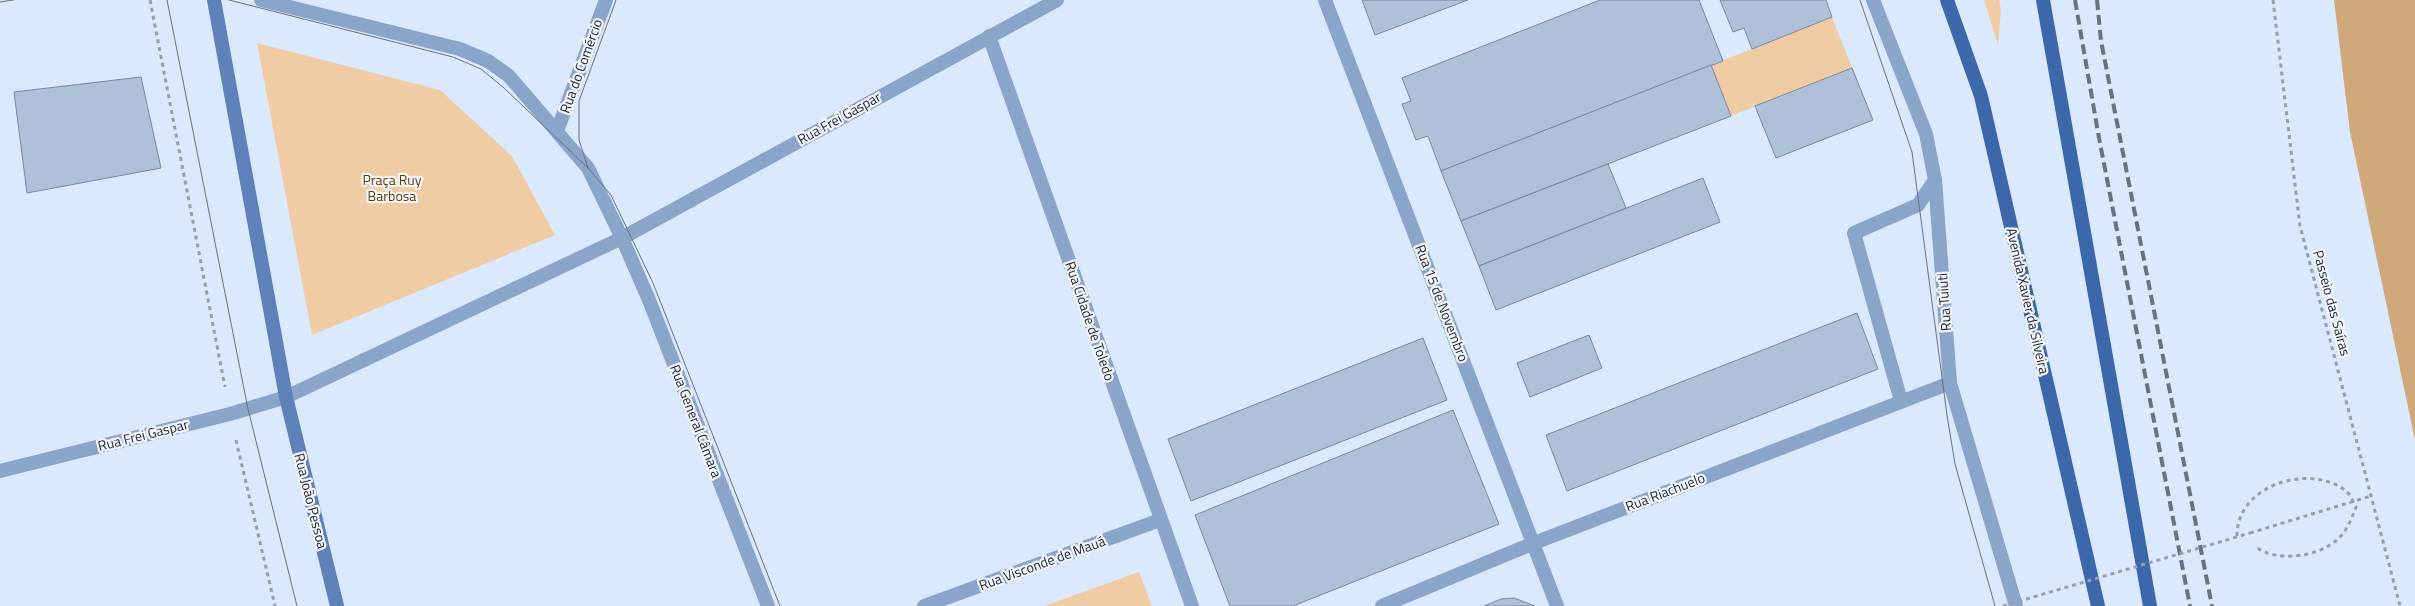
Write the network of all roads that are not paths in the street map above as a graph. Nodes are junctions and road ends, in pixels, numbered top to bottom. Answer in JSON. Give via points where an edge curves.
{"nodes":[{"id":1,"x":214,"y":0,"type":"edge"},
{"id":2,"x":261,"y":0,"type":"edge"},
{"id":3,"x":606,"y":0,"type":"edge"},
{"id":4,"x":1057,"y":0,"type":"edge"},
{"id":5,"x":1325,"y":0,"type":"edge"},
{"id":6,"x":1874,"y":0,"type":"edge"},
{"id":7,"x":1947,"y":0,"type":"edge"},
{"id":8,"x":2043,"y":0,"type":"edge"},
{"id":9,"x":989,"y":36,"type":"junction"},
{"id":10,"x":557,"y":131,"type":"junction"},
{"id":11,"x":1935,"y":180,"type":"junction"},
{"id":12,"x":622,"y":238,"type":"junction"},
{"id":13,"x":1950,"y":383,"type":"junction"},
{"id":14,"x":286,"y":396,"type":"junction"},
{"id":15,"x":1901,"y":401,"type":"junction"},
{"id":16,"x":0,"y":471,"type":"edge"},
{"id":17,"x":1160,"y":520,"type":"junction"},
{"id":18,"x":1534,"y":543,"type":"junction"},
{"id":19,"x":337,"y":606,"type":"edge"},
{"id":20,"x":768,"y":606,"type":"edge"},
{"id":21,"x":924,"y":606,"type":"edge"},
{"id":22,"x":1192,"y":606,"type":"edge"},
{"id":23,"x":1382,"y":606,"type":"edge"},
{"id":24,"x":1557,"y":606,"type":"edge"},
{"id":25,"x":2016,"y":606,"type":"edge"},
{"id":26,"x":2098,"y":606,"type":"edge"},
{"id":27,"x":2150,"y":606,"type":"edge"}],
"edges":[{"from":1,"to":14,"type":"main road"},
{"from":2,"to":10,"type":"street","via":[[460,49],[488,61],[510,76]]},
{"from":3,"to":10,"type":"street","name":"Rua do Comércio"},
{"from":4,"to":9,"type":"street","name":"Rua Frei Gaspar"},
{"from":5,"to":18,"type":"street","name":"Rua 15 de Novembro"},
{"from":6,"to":11,"type":"street","name":"Rua Tuiuti","via":[[1926,134]]},
{"from":7,"to":26,"type":"main road","name":"Avenida Xavier da Silveira","via":[[1981,96]]},
{"from":8,"to":27,"type":"main road"},
{"from":9,"to":12,"type":"street","name":"Rua Frei Gaspar"},
{"from":9,"to":17,"type":"street","name":"Rua Cidade de Toledo"},
{"from":10,"to":12,"type":"street","via":[[588,168]]},
{"from":11,"to":13,"type":"street","name":"Rua Tuiuti"},
{"from":11,"to":15,"type":"street","via":[[1918,205],[1854,233]]},
{"from":12,"to":14,"type":"street"},
{"from":12,"to":20,"type":"street","name":"Rua General Câmara"},
{"from":13,"to":15,"type":"street","name":"Rua Riachuelo"},
{"from":13,"to":25,"type":"street","name":"Rua Tuiuti"},
{"from":14,"to":16,"type":"street","name":"Rua Frei Gaspar","via":[[230,414]]},
{"from":14,"to":19,"type":"main road","name":"Rua João Pessoa"},
{"from":15,"to":18,"type":"street","name":"Rua Riachuelo"},
{"from":17,"to":21,"type":"street","name":"Rua Visconde de Mauá"},
{"from":17,"to":22,"type":"street","name":"Rua Cidade de Toledo"},
{"from":18,"to":23,"type":"street","name":"Rua Riachuelo"},
{"from":18,"to":24,"type":"street","name":"Rua 15 de Novembro"}]}
